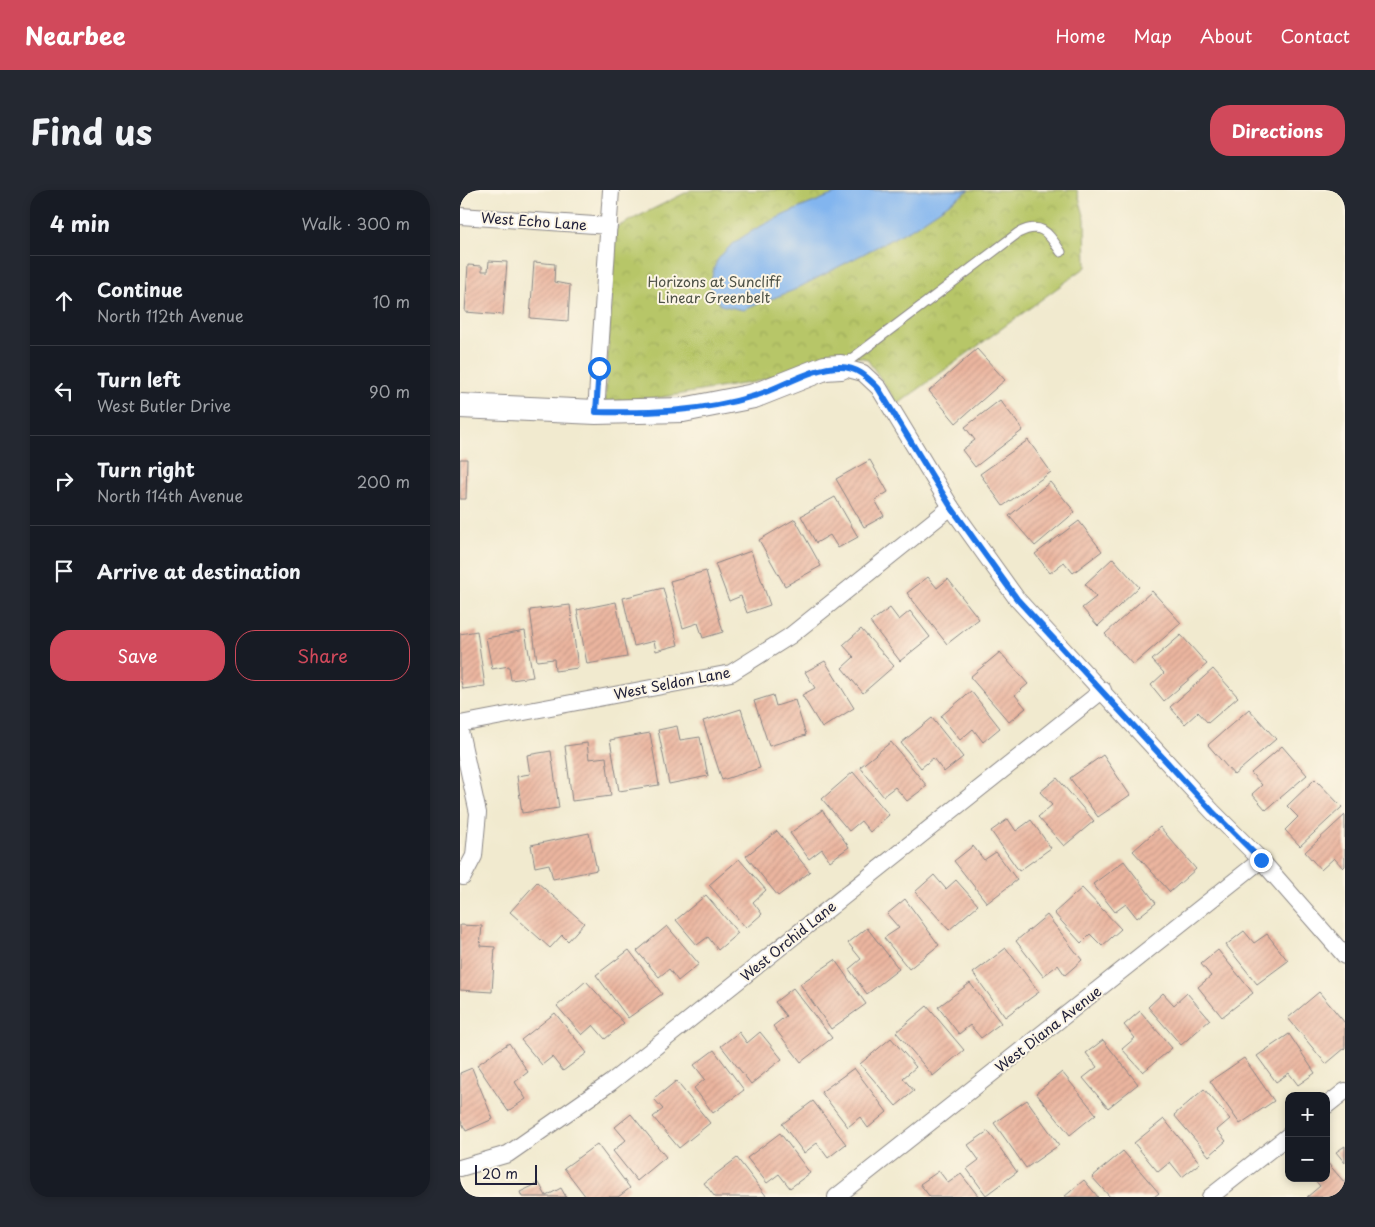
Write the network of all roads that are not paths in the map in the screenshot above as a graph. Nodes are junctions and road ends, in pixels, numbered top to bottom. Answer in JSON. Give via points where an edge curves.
{"nodes":[{"id":1,"x":611,"y":190,"type":"edge"},
{"id":2,"x":460,"y":216,"type":"edge"},
{"id":3,"x":609,"y":226,"type":"junction"},
{"id":4,"x":1061,"y":252,"type":"dead end"},
{"id":5,"x":841,"y":367,"type":"junction"},
{"id":6,"x":460,"y":406,"type":"edge"},
{"id":7,"x":596,"y":412,"type":"junction"},
{"id":8,"x":951,"y":507,"type":"junction"},
{"id":9,"x":1103,"y":690,"type":"junction"},
{"id":10,"x":460,"y":724,"type":"edge"},
{"id":11,"x":460,"y":731,"type":"edge"},
{"id":12,"x":1261,"y":860,"type":"junction"},
{"id":13,"x":463,"y":877,"type":"dead end"},
{"id":14,"x":1345,"y":956,"type":"edge"},
{"id":15,"x":1345,"y":1091,"type":"edge"},
{"id":16,"x":1330,"y":1103,"type":"edge"},
{"id":17,"x":1286,"y":1137,"type":"edge"},
{"id":18,"x":460,"y":1168,"type":"edge"},
{"id":19,"x":836,"y":1197,"type":"edge"},
{"id":20,"x":1210,"y":1197,"type":"edge"}],
"edges":[{"from":1,"to":3,"type":"street"},
{"from":2,"to":3,"type":"street","name":"West Echo Lane"},
{"from":3,"to":7,"type":"street"},
{"from":4,"to":5,"type":"lane","via":[[1047,232],[1029,227]]},
{"from":5,"to":7,"type":"street","via":[[825,368],[754,396],[714,405],[654,413]]},
{"from":5,"to":8,"type":"street","via":[[863,373],[878,388]]},
{"from":6,"to":7,"type":"street"},
{"from":8,"to":9,"type":"street","via":[[1017,599]]},
{"from":8,"to":10,"type":"street","name":"West Seldon Lane","via":[[790,636],[731,673]]},
{"from":9,"to":12,"type":"street","via":[[1212,811]]},
{"from":9,"to":18,"type":"street","name":"West Orchid Lane","via":[[610,1083],[508,1154]]},
{"from":11,"to":13,"type":"street","via":[[478,814],[474,856]]},
{"from":12,"to":14,"type":"street"},
{"from":12,"to":19,"type":"street","name":"West Diana Avenue"},
{"from":15,"to":16,"type":"street"},
{"from":17,"to":20,"type":"street"}]}
